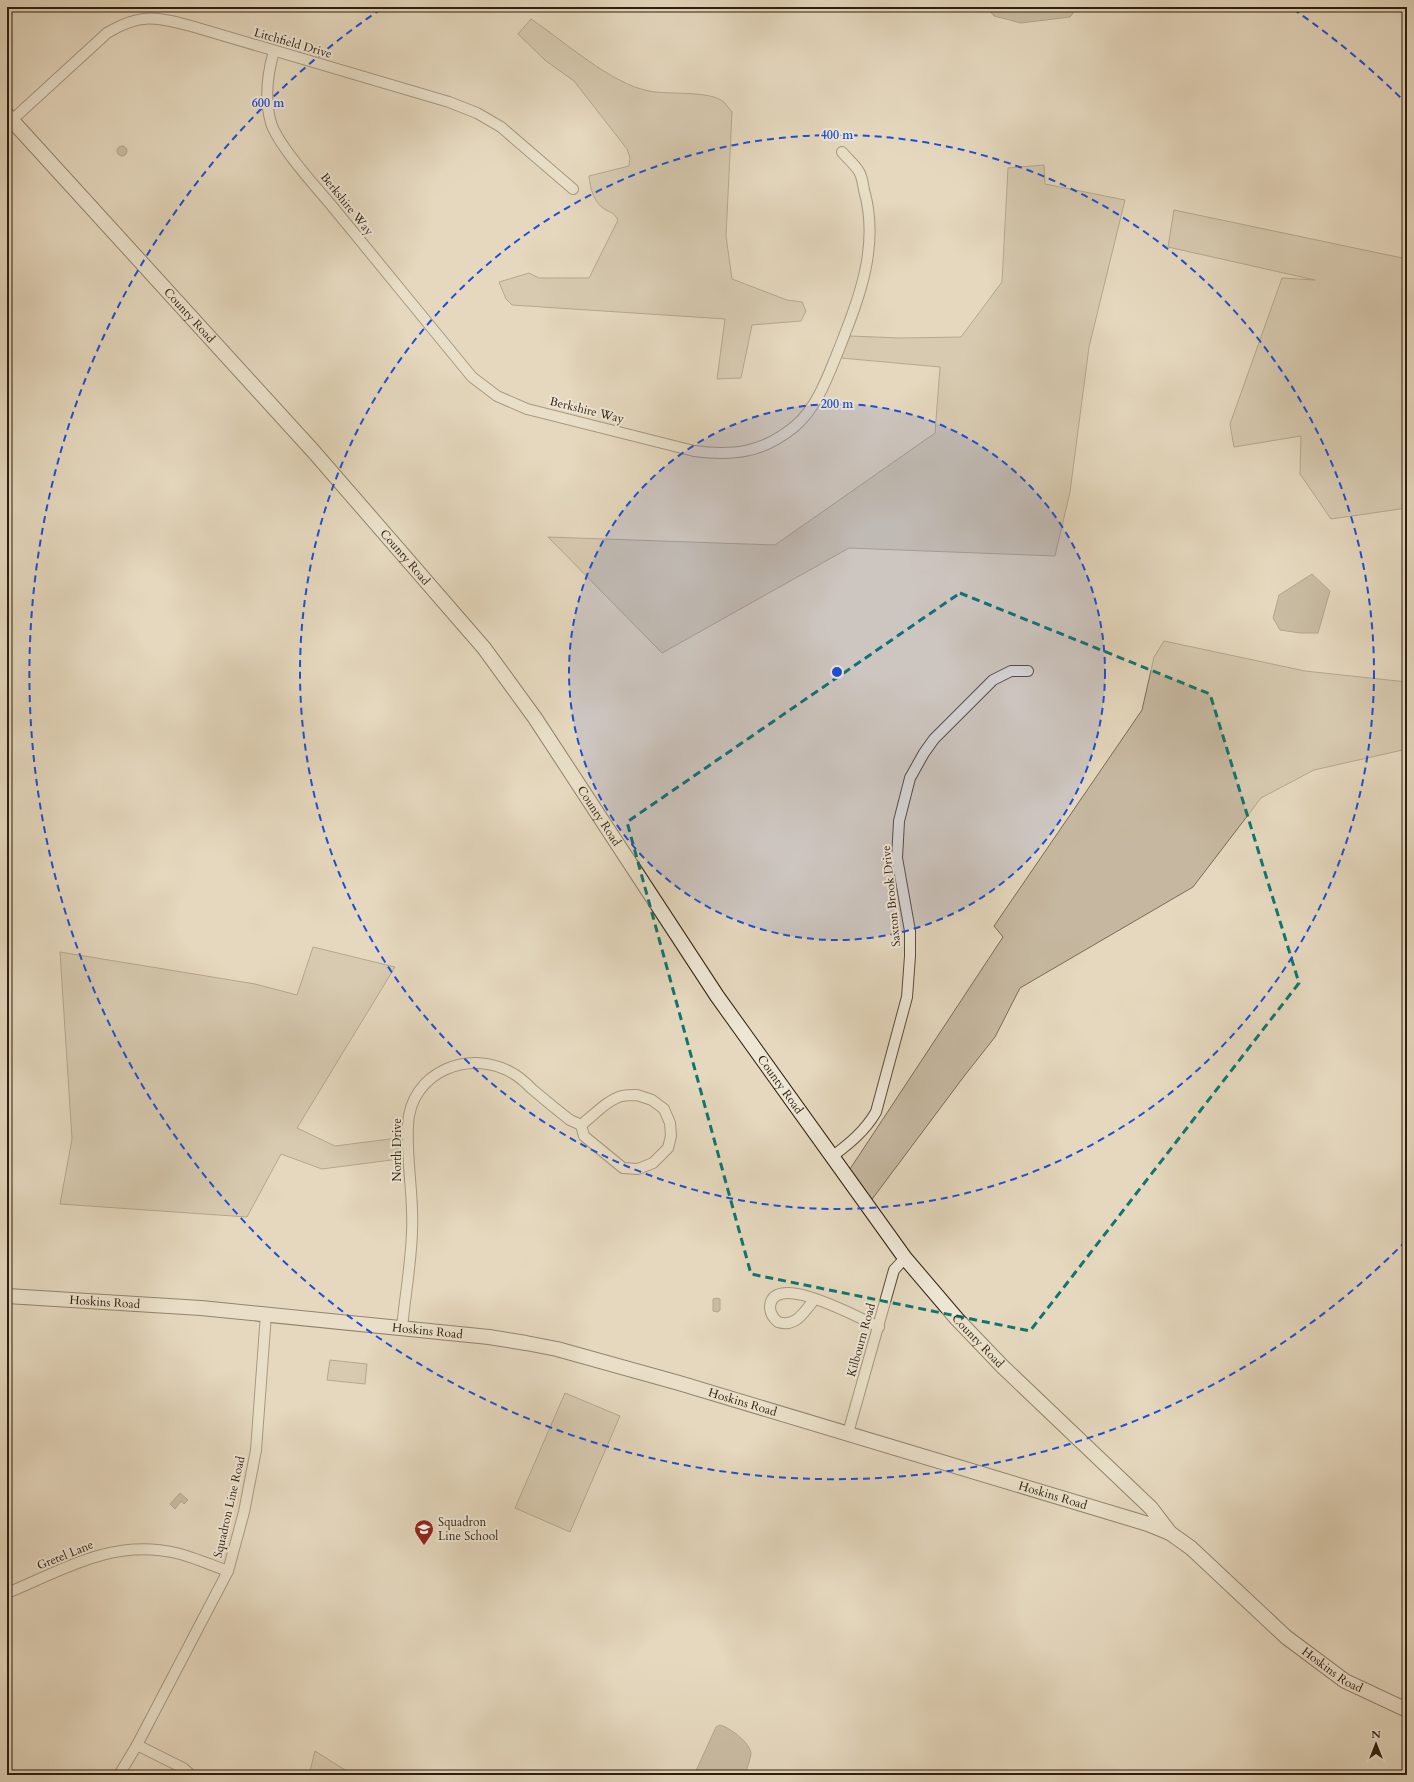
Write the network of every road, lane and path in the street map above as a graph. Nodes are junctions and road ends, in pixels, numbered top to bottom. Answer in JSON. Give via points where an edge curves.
{"nodes":[{"id":1,"x":274,"y":51,"type":"junction"},
{"id":2,"x":9,"y":117,"type":"edge"},
{"id":3,"x":842,"y":152,"type":"dead end"},
{"id":4,"x":573,"y":189,"type":"dead end"},
{"id":5,"x":1028,"y":671,"type":"dead end"},
{"id":6,"x":581,"y":1125,"type":"junction"},
{"id":7,"x":833,"y":1156,"type":"junction"},
{"id":8,"x":906,"y":1258,"type":"junction"},
{"id":9,"x":7,"y":1296,"type":"edge"},
{"id":10,"x":815,"y":1299,"type":"dead end"},
{"id":11,"x":266,"y":1314,"type":"junction"},
{"id":12,"x":879,"y":1327,"type":"junction"},
{"id":13,"x":402,"y":1328,"type":"junction"},
{"id":14,"x":848,"y":1433,"type":"junction"},
{"id":15,"x":1170,"y":1533,"type":"junction"},
{"id":16,"x":228,"y":1571,"type":"junction"},
{"id":17,"x":7,"y":1593,"type":"edge"},
{"id":18,"x":1407,"y":1710,"type":"edge"},
{"id":19,"x":137,"y":1745,"type":"junction"},
{"id":20,"x":119,"y":1775,"type":"edge"},
{"id":21,"x":191,"y":1775,"type":"edge"}],
"edges":[{"from":1,"to":2,"type":"street","name":"Litchfield Drive","via":[[164,20],[140,18],[107,33]]},
{"from":1,"to":3,"type":"street","name":"Berkshire Way","via":[[268,72],[267,106],[279,139],[472,377],[497,396],[526,409],[694,451],[719,454],[754,449],[776,440],[793,428],[816,402],[852,316],[865,276],[869,252],[867,201],[859,170]]},
{"from":1,"to":4,"type":"street","name":"Litchfield Drive","via":[[449,102],[477,113],[501,127]]},
{"from":2,"to":7,"type":"street","name":"County Road","via":[[314,452],[484,648],[535,718],[717,996]]},
{"from":5,"to":7,"type":"street","name":"Saxton Brook Drive","via":[[1011,671],[993,680],[934,739],[910,778],[899,821],[897,858],[910,931],[910,974],[906,1004],[876,1112],[869,1124]]},
{"from":6,"to":6,"type":"street","name":"North Drive","via":[[584,1136],[623,1168],[638,1169],[653,1163],[668,1148],[671,1136],[670,1123],[664,1109],[652,1100],[637,1095],[622,1096],[608,1102]]},
{"from":6,"to":13,"type":"street","name":"North Drive","via":[[570,1120],[514,1074],[497,1066],[482,1063],[459,1065],[440,1072],[419,1090],[412,1103],[408,1125],[412,1231]]},
{"from":7,"to":8,"type":"street","name":"County Road"},
{"from":8,"to":12,"type":"street","name":"Kilbourn Road","via":[[894,1270]]},
{"from":8,"to":15,"type":"street","name":"County Road","via":[[1002,1366],[1150,1508]]},
{"from":9,"to":11,"type":"street","name":"Hoskins Road"},
{"from":10,"to":12,"type":"street"},
{"from":11,"to":13,"type":"street","name":"Hoskins Road"},
{"from":11,"to":16,"type":"street","name":"Squadron Line Road","via":[[256,1450],[243,1518]]},
{"from":12,"to":14,"type":"street","name":"Kilbourn Road"},
{"from":13,"to":14,"type":"street","name":"Hoskins Road","via":[[489,1337],[557,1349]]},
{"from":14,"to":15,"type":"street","name":"Hoskins Road","via":[[1148,1524]]},
{"from":15,"to":18,"type":"street","name":"Hoskins Road","via":[[1191,1548],[1286,1637],[1345,1681]]},
{"from":16,"to":17,"type":"street","name":"Gretel Lane","via":[[175,1553],[130,1549],[95,1555]]},
{"from":16,"to":19,"type":"street","name":"Squadron Line Road"},
{"from":19,"to":20,"type":"street","name":"Squadron Line Road"},
{"from":19,"to":21,"type":"street","via":[[183,1768]]}]}
